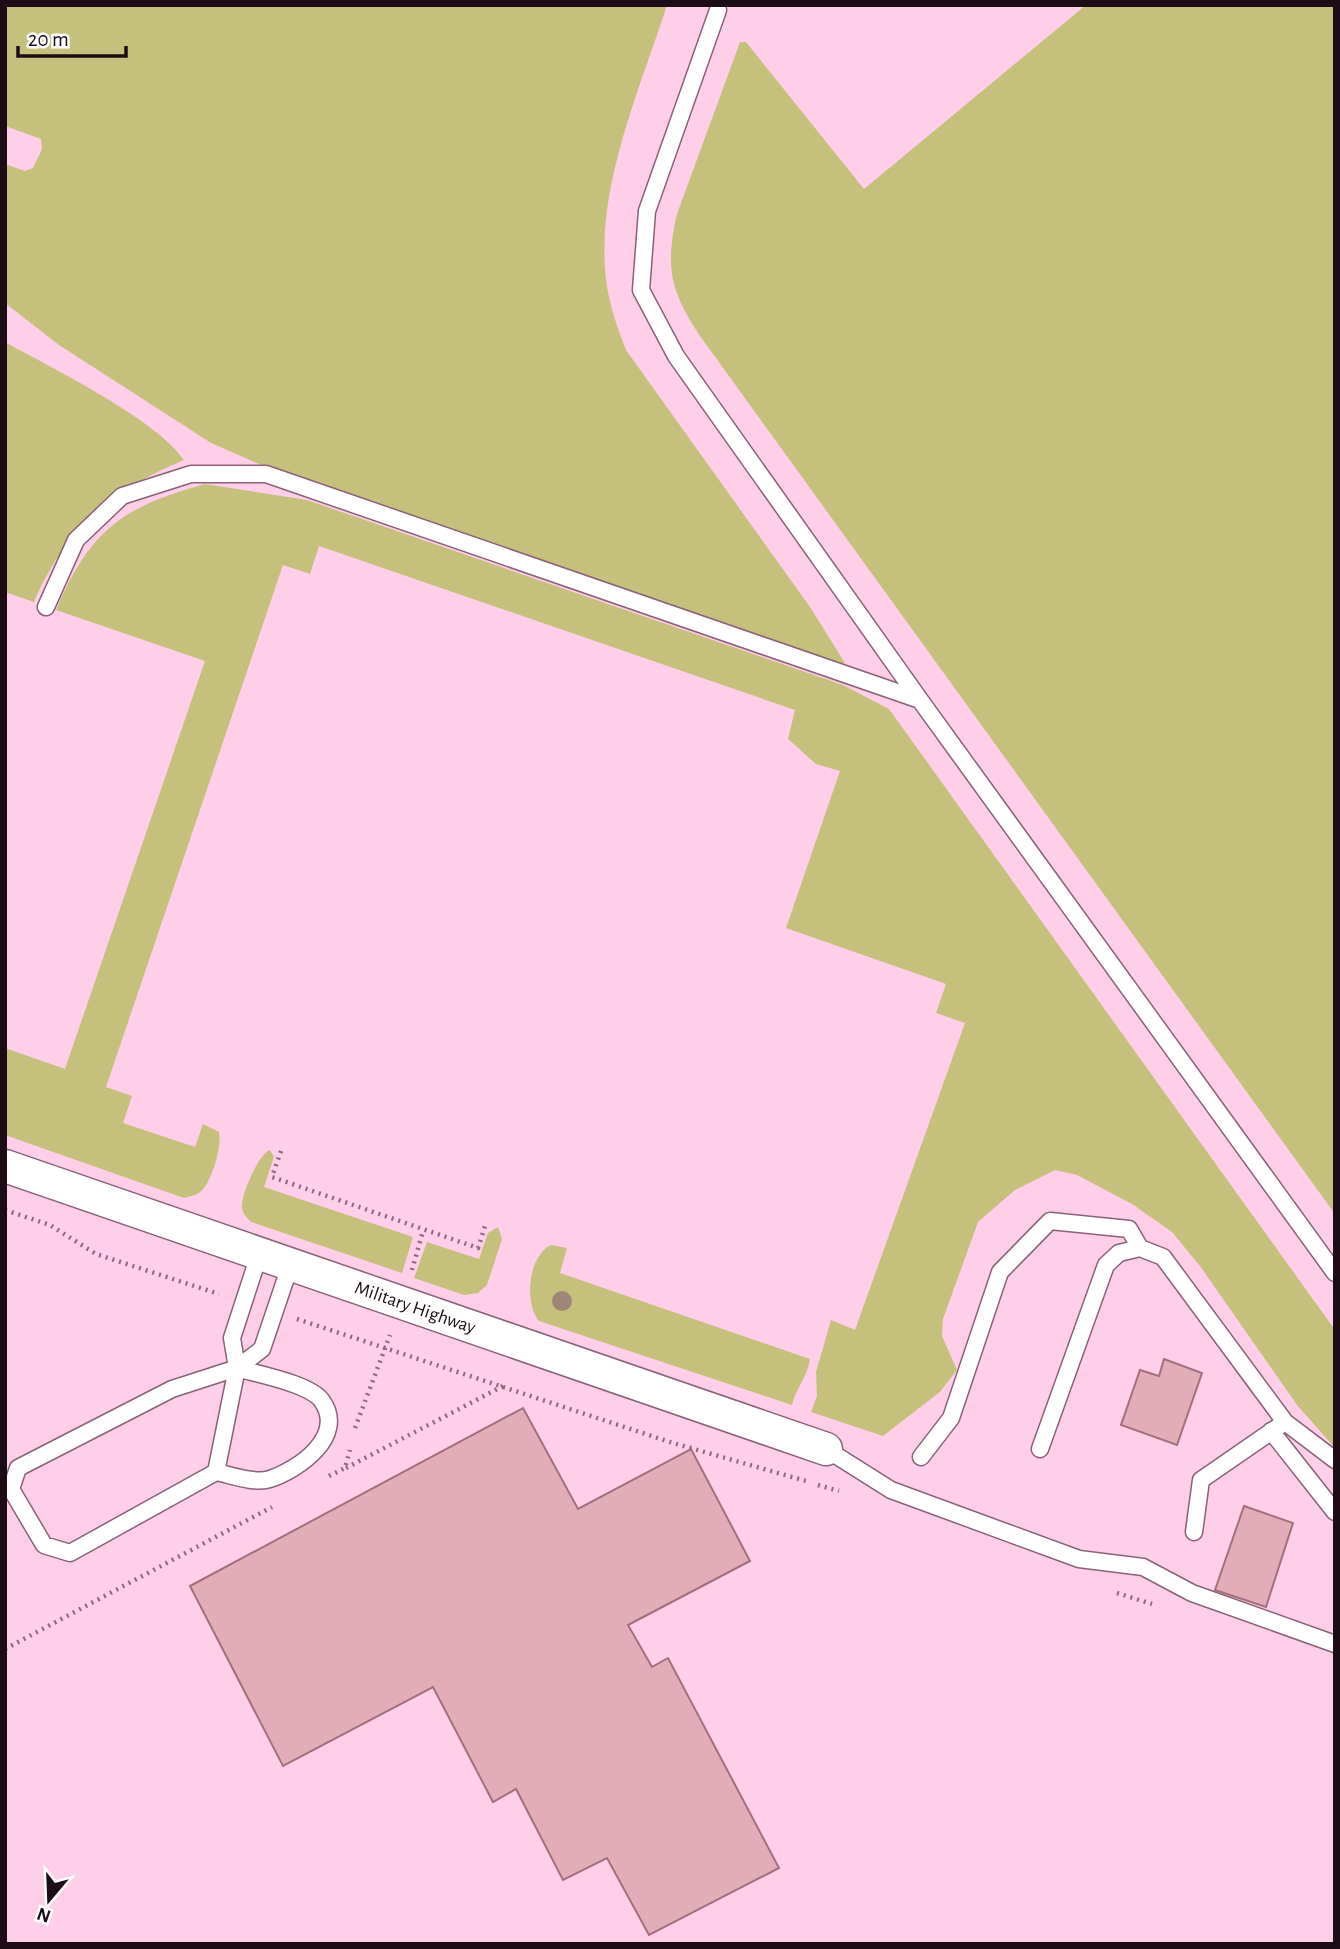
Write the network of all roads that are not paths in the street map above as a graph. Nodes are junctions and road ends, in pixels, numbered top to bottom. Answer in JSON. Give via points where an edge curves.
{"nodes":[{"id":1,"x":718,"y":10,"type":"dead end"},
{"id":2,"x":46,"y":607,"type":"dead end"},
{"id":3,"x":920,"y":700,"type":"junction"},
{"id":4,"x":5,"y":1166,"type":"edge"},
{"id":5,"x":1140,"y":1248,"type":"junction"},
{"id":6,"x":260,"y":1252,"type":"junction"},
{"id":7,"x":291,"y":1263,"type":"junction"},
{"id":8,"x":1335,"y":1273,"type":"edge"},
{"id":9,"x":237,"y":1368,"type":"junction"},
{"id":10,"x":1278,"y":1427,"type":"junction"},
{"id":11,"x":826,"y":1449,"type":"joint"},
{"id":12,"x":1040,"y":1450,"type":"dead end"},
{"id":13,"x":921,"y":1457,"type":"dead end"},
{"id":14,"x":1335,"y":1460,"type":"edge"},
{"id":15,"x":216,"y":1472,"type":"junction"},
{"id":16,"x":1335,"y":1512,"type":"edge"},
{"id":17,"x":1194,"y":1532,"type":"dead end"},
{"id":18,"x":1335,"y":1644,"type":"edge"}],
"edges":[{"from":1,"to":3,"type":"lane","via":[[647,211],[641,290],[676,356]]},
{"from":2,"to":3,"type":"lane","via":[[76,540],[122,496],[191,474],[266,474]]},
{"from":3,"to":8,"type":"lane"},
{"from":4,"to":6,"type":"street","name":"Military Highway"},
{"from":5,"to":10,"type":"lane","via":[[1163,1257],[1183,1280]]},
{"from":5,"to":12,"type":"lane","via":[[1119,1253],[1106,1265]]},
{"from":5,"to":13,"type":"lane","via":[[1129,1229],[1049,1221],[1000,1272],[951,1418]]},
{"from":6,"to":7,"type":"street","name":"Military Highway"},
{"from":6,"to":9,"type":"lane","via":[[232,1338]]},
{"from":7,"to":9,"type":"lane","via":[[262,1349]]},
{"from":7,"to":11,"type":"street","name":"Military Highway"},
{"from":9,"to":15,"type":"lane"},
{"from":9,"to":15,"type":"lane","via":[[308,1390],[323,1401],[328,1420],[325,1440],[310,1458],[268,1480]]},
{"from":9,"to":15,"type":"lane","via":[[172,1388],[19,1468],[11,1489],[44,1545],[70,1553]]},
{"from":10,"to":14,"type":"lane"},
{"from":10,"to":16,"type":"lane"},
{"from":10,"to":17,"type":"lane","via":[[1201,1480]]},
{"from":11,"to":18,"type":"lane","via":[[891,1490],[1079,1559],[1143,1567],[1192,1593]]}]}
